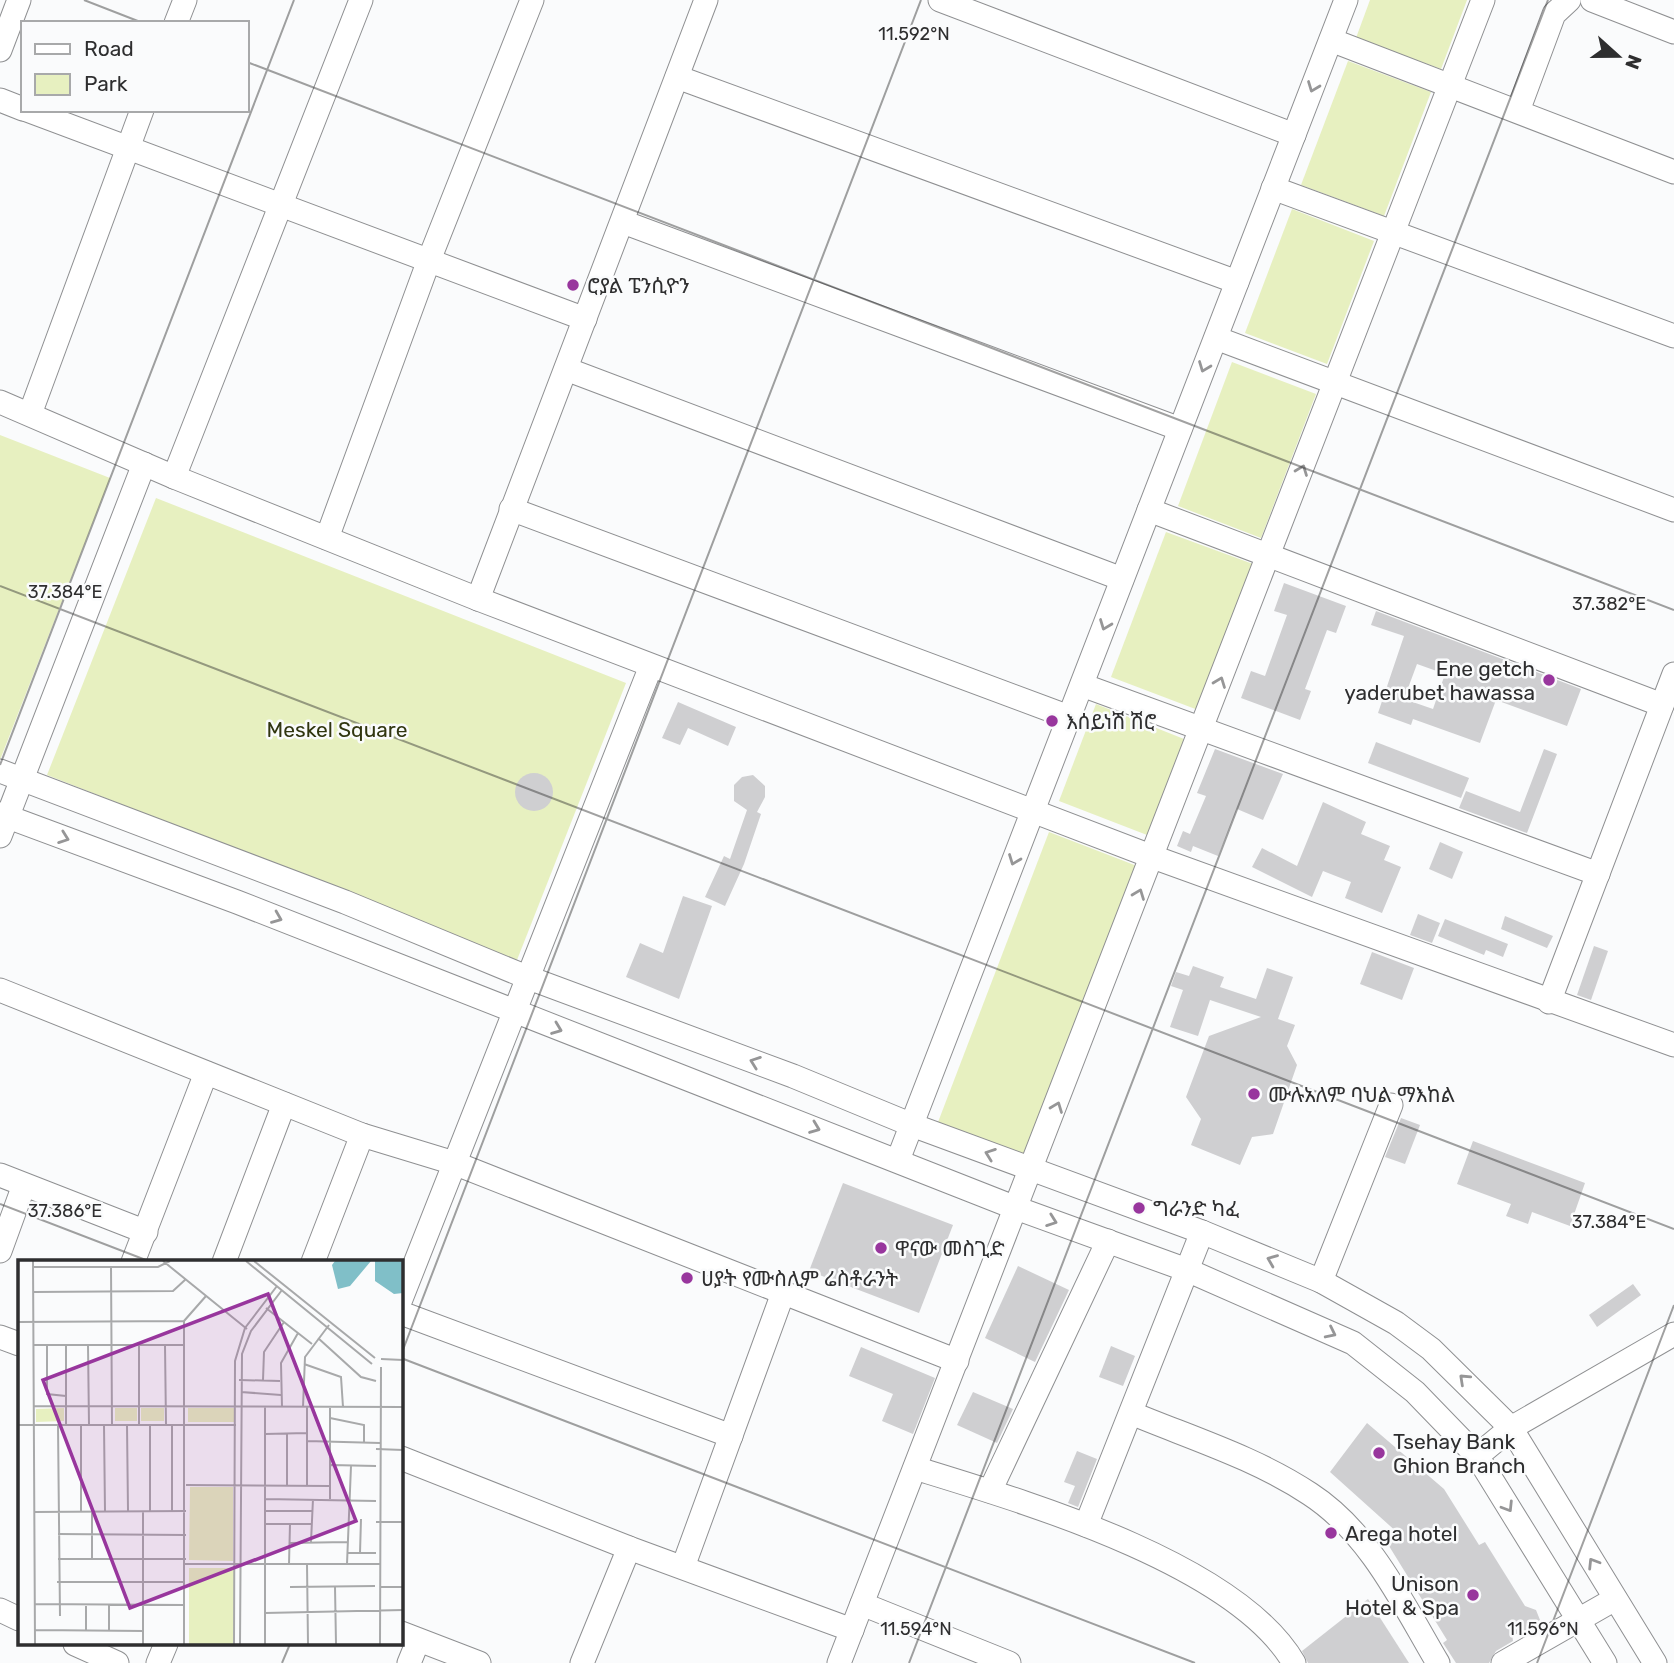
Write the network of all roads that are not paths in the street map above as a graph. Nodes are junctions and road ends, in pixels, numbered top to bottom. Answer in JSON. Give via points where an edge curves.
{"nodes":[{"id":1,"x":19,"y":0,"type":"edge"},
{"id":2,"x":185,"y":0,"type":"edge"},
{"id":3,"x":361,"y":0,"type":"edge"},
{"id":4,"x":532,"y":0,"type":"edge"},
{"id":5,"x":706,"y":0,"type":"edge"},
{"id":6,"x":940,"y":0,"type":"edge"},
{"id":7,"x":1346,"y":0,"type":"edge"},
{"id":8,"x":1483,"y":0,"type":"edge"},
{"id":9,"x":1569,"y":0,"type":"edge"},
{"id":10,"x":1592,"y":0,"type":"edge"},
{"id":11,"x":177,"y":21,"type":"edge"},
{"id":12,"x":1674,"y":32,"type":"edge"},
{"id":13,"x":1331,"y":40,"type":"junction"},
{"id":14,"x":0,"y":50,"type":"edge"},
{"id":15,"x":677,"y":77,"type":"junction"},
{"id":16,"x":1451,"y":84,"type":"junction"},
{"id":17,"x":0,"y":100,"type":"edge"},
{"id":18,"x":21,"y":108,"type":"edge"},
{"id":19,"x":1518,"y":111,"type":"junction"},
{"id":20,"x":33,"y":112,"type":"edge"},
{"id":21,"x":141,"y":112,"type":"edge"},
{"id":22,"x":1294,"y":135,"type":"junction"},
{"id":23,"x":128,"y":147,"type":"junction"},
{"id":24,"x":1674,"y":172,"type":"edge"},
{"id":25,"x":1273,"y":188,"type":"junction"},
{"id":26,"x":281,"y":207,"type":"junction"},
{"id":27,"x":623,"y":222,"type":"junction"},
{"id":28,"x":1393,"y":234,"type":"junction"},
{"id":29,"x":429,"y":260,"type":"junction"},
{"id":30,"x":1237,"y":282,"type":"junction"},
{"id":31,"x":585,"y":319,"type":"junction"},
{"id":32,"x":1674,"y":336,"type":"edge"},
{"id":33,"x":1216,"y":338,"type":"junction"},
{"id":34,"x":566,"y":369,"type":"junction"},
{"id":35,"x":1335,"y":384,"type":"junction"},
{"id":36,"x":0,"y":402,"type":"edge"},
{"id":37,"x":30,"y":414,"type":"junction"},
{"id":38,"x":1180,"y":429,"type":"junction"},
{"id":39,"x":144,"y":464,"type":"junction"},
{"id":40,"x":174,"y":477,"type":"junction"},
{"id":41,"x":511,"y":509,"type":"junction"},
{"id":42,"x":1149,"y":510,"type":"junction"},
{"id":43,"x":1674,"y":510,"type":"edge"},
{"id":44,"x":327,"y":538,"type":"junction"},
{"id":45,"x":1268,"y":557,"type":"junction"},
{"id":46,"x":1122,"y":579,"type":"junction"},
{"id":47,"x":478,"y":599,"type":"junction"},
{"id":48,"x":651,"y":666,"type":"junction"},
{"id":49,"x":1674,"y":674,"type":"edge"},
{"id":50,"x":1082,"y":685,"type":"junction"},
{"id":51,"x":1662,"y":705,"type":"junction"},
{"id":52,"x":1069,"y":718,"type":"junction"},
{"id":53,"x":1202,"y":729,"type":"junction"},
{"id":54,"x":0,"y":771,"type":"edge"},
{"id":55,"x":22,"y":779,"type":"junction"},
{"id":56,"x":1033,"y":811,"type":"junction"},
{"id":57,"x":2,"y":822,"type":"edge"},
{"id":58,"x":1153,"y":857,"type":"junction"},
{"id":59,"x":250,"y":865,"type":"junction"},
{"id":60,"x":1598,"y":874,"type":"junction"},
{"id":61,"x":237,"y":902,"type":"junction"},
{"id":62,"x":530,"y":978,"type":"junction"},
{"id":63,"x":0,"y":990,"type":"edge"},
{"id":64,"x":1549,"y":1002,"type":"junction"},
{"id":65,"x":512,"y":1012,"type":"junction"},
{"id":66,"x":1674,"y":1045,"type":"edge"},
{"id":67,"x":206,"y":1073,"type":"junction"},
{"id":68,"x":793,"y":1076,"type":"junction"},
{"id":69,"x":284,"y":1104,"type":"junction"},
{"id":70,"x":1391,"y":1105,"type":"dead end"},
{"id":71,"x":779,"y":1114,"type":"junction"},
{"id":72,"x":912,"y":1125,"type":"junction"},
{"id":73,"x":362,"y":1135,"type":"junction"},
{"id":74,"x":898,"y":1160,"type":"junction"},
{"id":75,"x":454,"y":1163,"type":"junction"},
{"id":76,"x":1032,"y":1170,"type":"junction"},
{"id":77,"x":0,"y":1175,"type":"edge"},
{"id":78,"x":24,"y":1185,"type":"junction"},
{"id":79,"x":1016,"y":1208,"type":"junction"},
{"id":80,"x":146,"y":1232,"type":"junction"},
{"id":81,"x":1202,"y":1232,"type":"junction"},
{"id":82,"x":1108,"y":1241,"type":"junction"},
{"id":83,"x":0,"y":1251,"type":"edge"},
{"id":84,"x":134,"y":1260,"type":"edge"},
{"id":85,"x":225,"y":1260,"type":"edge"},
{"id":86,"x":314,"y":1260,"type":"edge"},
{"id":87,"x":1187,"y":1270,"type":"junction"},
{"id":88,"x":1321,"y":1281,"type":"junction"},
{"id":89,"x":783,"y":1293,"type":"junction"},
{"id":90,"x":402,"y":1296,"type":"edge"},
{"id":91,"x":402,"y":1313,"type":"edge"},
{"id":92,"x":1674,"y":1334,"type":"edge"},
{"id":93,"x":0,"y":1337,"type":"edge"},
{"id":94,"x":18,"y":1344,"type":"edge"},
{"id":95,"x":957,"y":1361,"type":"junction"},
{"id":96,"x":1131,"y":1413,"type":"junction"},
{"id":97,"x":1511,"y":1428,"type":"junction"},
{"id":98,"x":731,"y":1436,"type":"junction"},
{"id":99,"x":1477,"y":1456,"type":"junction"},
{"id":100,"x":402,"y":1458,"type":"edge"},
{"id":101,"x":915,"y":1468,"type":"junction"},
{"id":102,"x":990,"y":1491,"type":"junction"},
{"id":103,"x":1086,"y":1525,"type":"junction"},
{"id":104,"x":629,"y":1548,"type":"junction"},
{"id":105,"x":683,"y":1567,"type":"junction"},
{"id":106,"x":1615,"y":1598,"type":"junction"},
{"id":107,"x":862,"y":1604,"type":"junction"},
{"id":108,"x":0,"y":1610,"type":"edge"},
{"id":109,"x":18,"y":1619,"type":"edge"},
{"id":110,"x":1577,"y":1619,"type":"junction"},
{"id":111,"x":852,"y":1630,"type":"junction"},
{"id":112,"x":410,"y":1637,"type":"edge"},
{"id":113,"x":79,"y":1646,"type":"edge"},
{"id":114,"x":165,"y":1646,"type":"edge"},
{"id":115,"x":117,"y":1663,"type":"edge"},
{"id":116,"x":158,"y":1663,"type":"edge"},
{"id":117,"x":409,"y":1663,"type":"edge"},
{"id":118,"x":479,"y":1663,"type":"edge"},
{"id":119,"x":582,"y":1663,"type":"edge"},
{"id":120,"x":839,"y":1663,"type":"edge"},
{"id":121,"x":1009,"y":1663,"type":"edge"},
{"id":122,"x":1294,"y":1663,"type":"edge"},
{"id":123,"x":1438,"y":1663,"type":"edge"},
{"id":124,"x":1503,"y":1663,"type":"edge"},
{"id":125,"x":1605,"y":1663,"type":"edge"},
{"id":126,"x":1655,"y":1663,"type":"edge"}],
"edges":[{"from":1,"to":14,"type":"street"},
{"from":2,"to":11,"type":"street"},
{"from":3,"to":26,"type":"street"},
{"from":4,"to":29,"type":"street"},
{"from":5,"to":15,"type":"street"},
{"from":6,"to":22,"type":"street"},
{"from":7,"to":13,"type":"street"},
{"from":8,"to":16,"type":"street"},
{"from":9,"to":19,"type":"street","via":[[1554,14]]},
{"from":10,"to":12,"type":"street"},
{"from":13,"to":16,"type":"street"},
{"from":13,"to":22,"type":"street","one_way":true},
{"from":15,"to":27,"type":"street"},
{"from":15,"to":30,"type":"street"},
{"from":16,"to":19,"type":"street"},
{"from":16,"to":28,"type":"street"},
{"from":17,"to":18,"type":"street"},
{"from":19,"to":24,"type":"street"},
{"from":20,"to":23,"type":"street"},
{"from":21,"to":23,"type":"street"},
{"from":22,"to":25,"type":"street"},
{"from":23,"to":26,"type":"street"},
{"from":23,"to":37,"type":"street"},
{"from":25,"to":28,"type":"street"},
{"from":25,"to":30,"type":"street"},
{"from":26,"to":29,"type":"street"},
{"from":26,"to":40,"type":"street"},
{"from":27,"to":31,"type":"street"},
{"from":27,"to":38,"type":"street"},
{"from":28,"to":32,"type":"street"},
{"from":28,"to":35,"type":"street"},
{"from":29,"to":31,"type":"street"},
{"from":29,"to":44,"type":"street"},
{"from":30,"to":33,"type":"street"},
{"from":31,"to":34,"type":"street"},
{"from":33,"to":35,"type":"street"},
{"from":33,"to":38,"type":"street","one_way":true},
{"from":34,"to":41,"type":"street"},
{"from":34,"to":46,"type":"street"},
{"from":35,"to":43,"type":"street"},
{"from":45,"to":35,"type":"street","one_way":true},
{"from":36,"to":37,"type":"street"},
{"from":37,"to":39,"type":"street"},
{"from":38,"to":42,"type":"street"},
{"from":39,"to":40,"type":"street"},
{"from":39,"to":55,"type":"street"},
{"from":40,"to":44,"type":"street"},
{"from":41,"to":47,"type":"street"},
{"from":41,"to":52,"type":"street"},
{"from":42,"to":45,"type":"street"},
{"from":42,"to":46,"type":"street"},
{"from":44,"to":47,"type":"street"},
{"from":45,"to":51,"type":"street"},
{"from":53,"to":45,"type":"street","one_way":true},
{"from":46,"to":50,"type":"street","one_way":true},
{"from":47,"to":48,"type":"street"},
{"from":48,"to":56,"type":"street"},
{"from":48,"to":62,"type":"street"},
{"from":49,"to":51,"type":"street"},
{"from":50,"to":52,"type":"street"},
{"from":50,"to":53,"type":"street"},
{"from":51,"to":60,"type":"street"},
{"from":52,"to":56,"type":"street"},
{"from":53,"to":58,"type":"street"},
{"from":53,"to":60,"type":"street"},
{"from":54,"to":55,"type":"street"},
{"from":55,"to":57,"type":"street"},
{"from":55,"to":59,"type":"street"},
{"from":56,"to":58,"type":"street"},
{"from":56,"to":72,"type":"street","one_way":true},
{"from":57,"to":61,"type":"street","one_way":true},
{"from":58,"to":64,"type":"street"},
{"from":76,"to":58,"type":"street","one_way":true},
{"from":59,"to":61,"type":"street"},
{"from":59,"to":62,"type":"street"},
{"from":60,"to":64,"type":"street"},
{"from":61,"to":65,"type":"street","one_way":true},
{"from":62,"to":65,"type":"street"},
{"from":68,"to":62,"type":"street","one_way":true},
{"from":63,"to":67,"type":"street"},
{"from":64,"to":66,"type":"street"},
{"from":65,"to":71,"type":"street","one_way":true},
{"from":65,"to":75,"type":"street"},
{"from":67,"to":69,"type":"street"},
{"from":67,"to":80,"type":"street"},
{"from":68,"to":71,"type":"street"},
{"from":68,"to":72,"type":"street"},
{"from":69,"to":73,"type":"street"},
{"from":69,"to":85,"type":"street"},
{"from":70,"to":88,"type":"street"},
{"from":71,"to":74,"type":"street","one_way":true},
{"from":72,"to":74,"type":"street"},
{"from":76,"to":72,"type":"street","one_way":true},
{"from":73,"to":75,"type":"street"},
{"from":73,"to":86,"type":"street"},
{"from":74,"to":79,"type":"street"},
{"from":75,"to":89,"type":"street"},
{"from":75,"to":90,"type":"street"},
{"from":76,"to":79,"type":"street"},
{"from":76,"to":81,"type":"street"},
{"from":77,"to":78,"type":"street"},
{"from":78,"to":80,"type":"street"},
{"from":78,"to":83,"type":"street"},
{"from":79,"to":82,"type":"street","one_way":true},
{"from":79,"to":95,"type":"street"},
{"from":80,"to":84,"type":"street"},
{"from":81,"to":87,"type":"street"},
{"from":88,"to":81,"type":"street","one_way":true},
{"from":82,"to":87,"type":"street"},
{"from":82,"to":102,"type":"street"},
{"from":87,"to":96,"type":"street"},
{"from":87,"to":99,"type":"street","one_way":true,"via":[[1353,1343],[1415,1392]]},
{"from":97,"to":88,"type":"street","one_way":true,"via":[[1431,1349],[1396,1323]]},
{"from":89,"to":95,"type":"street"},
{"from":89,"to":98,"type":"street"},
{"from":91,"to":98,"type":"street"},
{"from":92,"to":97,"type":"street"},
{"from":93,"to":94,"type":"street"},
{"from":95,"to":101,"type":"street"},
{"from":96,"to":103,"type":"street"},
{"from":96,"to":123,"type":"street","via":[[1260,1466],[1312,1495],[1347,1526],[1382,1569]]},
{"from":97,"to":99,"type":"street"},
{"from":106,"to":97,"type":"street","one_way":true},
{"from":98,"to":105,"type":"street"},
{"from":99,"to":110,"type":"street","one_way":true},
{"from":100,"to":104,"type":"street"},
{"from":101,"to":102,"type":"street"},
{"from":101,"to":107,"type":"street"},
{"from":102,"to":103,"type":"street"},
{"from":103,"to":122,"type":"street","via":[[1199,1577],[1248,1611]]},
{"from":104,"to":105,"type":"street"},
{"from":104,"to":119,"type":"street"},
{"from":105,"to":111,"type":"street"},
{"from":106,"to":110,"type":"street"},
{"from":106,"to":126,"type":"street"},
{"from":107,"to":111,"type":"street"},
{"from":107,"to":121,"type":"street"},
{"from":108,"to":109,"type":"street"},
{"from":110,"to":124,"type":"street"},
{"from":110,"to":125,"type":"street"},
{"from":111,"to":120,"type":"street"},
{"from":112,"to":117,"type":"street"},
{"from":112,"to":118,"type":"street"},
{"from":113,"to":115,"type":"street"},
{"from":114,"to":116,"type":"street"}]}
